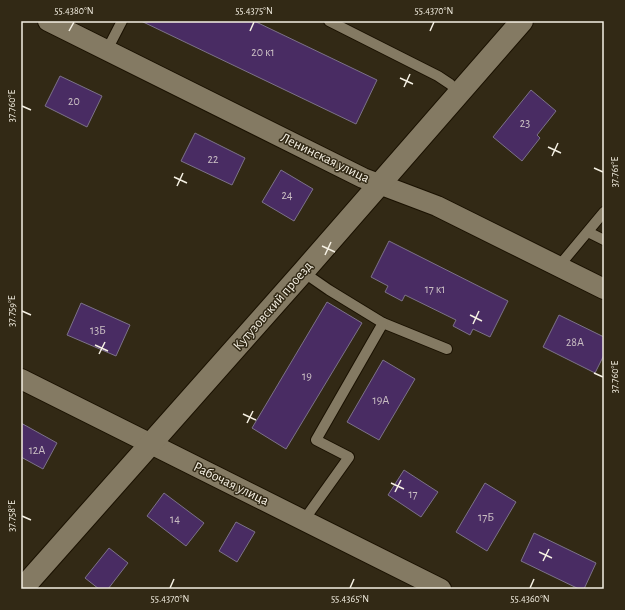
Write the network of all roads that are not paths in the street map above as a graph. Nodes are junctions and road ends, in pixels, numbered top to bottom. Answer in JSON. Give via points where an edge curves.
{"nodes":[{"id":1,"x":48,"y":21,"type":"edge"},
{"id":2,"x":122,"y":21,"type":"edge"},
{"id":3,"x":329,"y":21,"type":"edge"},
{"id":4,"x":522,"y":21,"type":"edge"},
{"id":5,"x":107,"y":50,"type":"junction"},
{"id":6,"x":459,"y":93,"type":"junction"},
{"id":7,"x":380,"y":184,"type":"junction"},
{"id":8,"x":604,"y":212,"type":"edge"},
{"id":9,"x":588,"y":232,"type":"junction"},
{"id":10,"x":604,"y":240,"type":"edge"},
{"id":11,"x":559,"y":266,"type":"junction"},
{"id":12,"x":303,"y":272,"type":"junction"},
{"id":13,"x":604,"y":289,"type":"edge"},
{"id":14,"x":383,"y":322,"type":"junction"},
{"id":15,"x":447,"y":349,"type":"dead end"},
{"id":16,"x":21,"y":379,"type":"edge"},
{"id":17,"x":150,"y":444,"type":"junction"},
{"id":18,"x":304,"y":520,"type":"junction"},
{"id":19,"x":22,"y":589,"type":"edge"},
{"id":20,"x":441,"y":589,"type":"edge"}],
"edges":[{"from":1,"to":5,"type":"street","name":"Ленинская улица"},
{"from":2,"to":5,"type":"lane"},
{"from":3,"to":6,"type":"lane","via":[[438,76]]},
{"from":4,"to":6,"type":"street","name":"Кутузовский проезд"},
{"from":5,"to":7,"type":"street","name":"Ленинская улица","via":[[363,178]]},
{"from":6,"to":7,"type":"street","name":"Кутузовский проезд"},
{"from":7,"to":11,"type":"street","name":"Ленинская улица","via":[[437,206]]},
{"from":7,"to":12,"type":"street","name":"Кутузовский проезд"},
{"from":8,"to":9,"type":"lane"},
{"from":9,"to":10,"type":"lane"},
{"from":9,"to":11,"type":"lane"},
{"from":11,"to":13,"type":"street","name":"Ленинская улица"},
{"from":12,"to":14,"type":"lane"},
{"from":12,"to":17,"type":"street","name":"Кутузовский проезд"},
{"from":14,"to":15,"type":"lane"},
{"from":14,"to":18,"type":"lane","via":[[316,440],[349,457]]},
{"from":16,"to":17,"type":"street","name":"Рабочая улица"},
{"from":17,"to":18,"type":"street","name":"Рабочая улица"},
{"from":17,"to":19,"type":"street","name":"Кутузовский проезд"},
{"from":18,"to":20,"type":"street","name":"Рабочая улица"}]}
